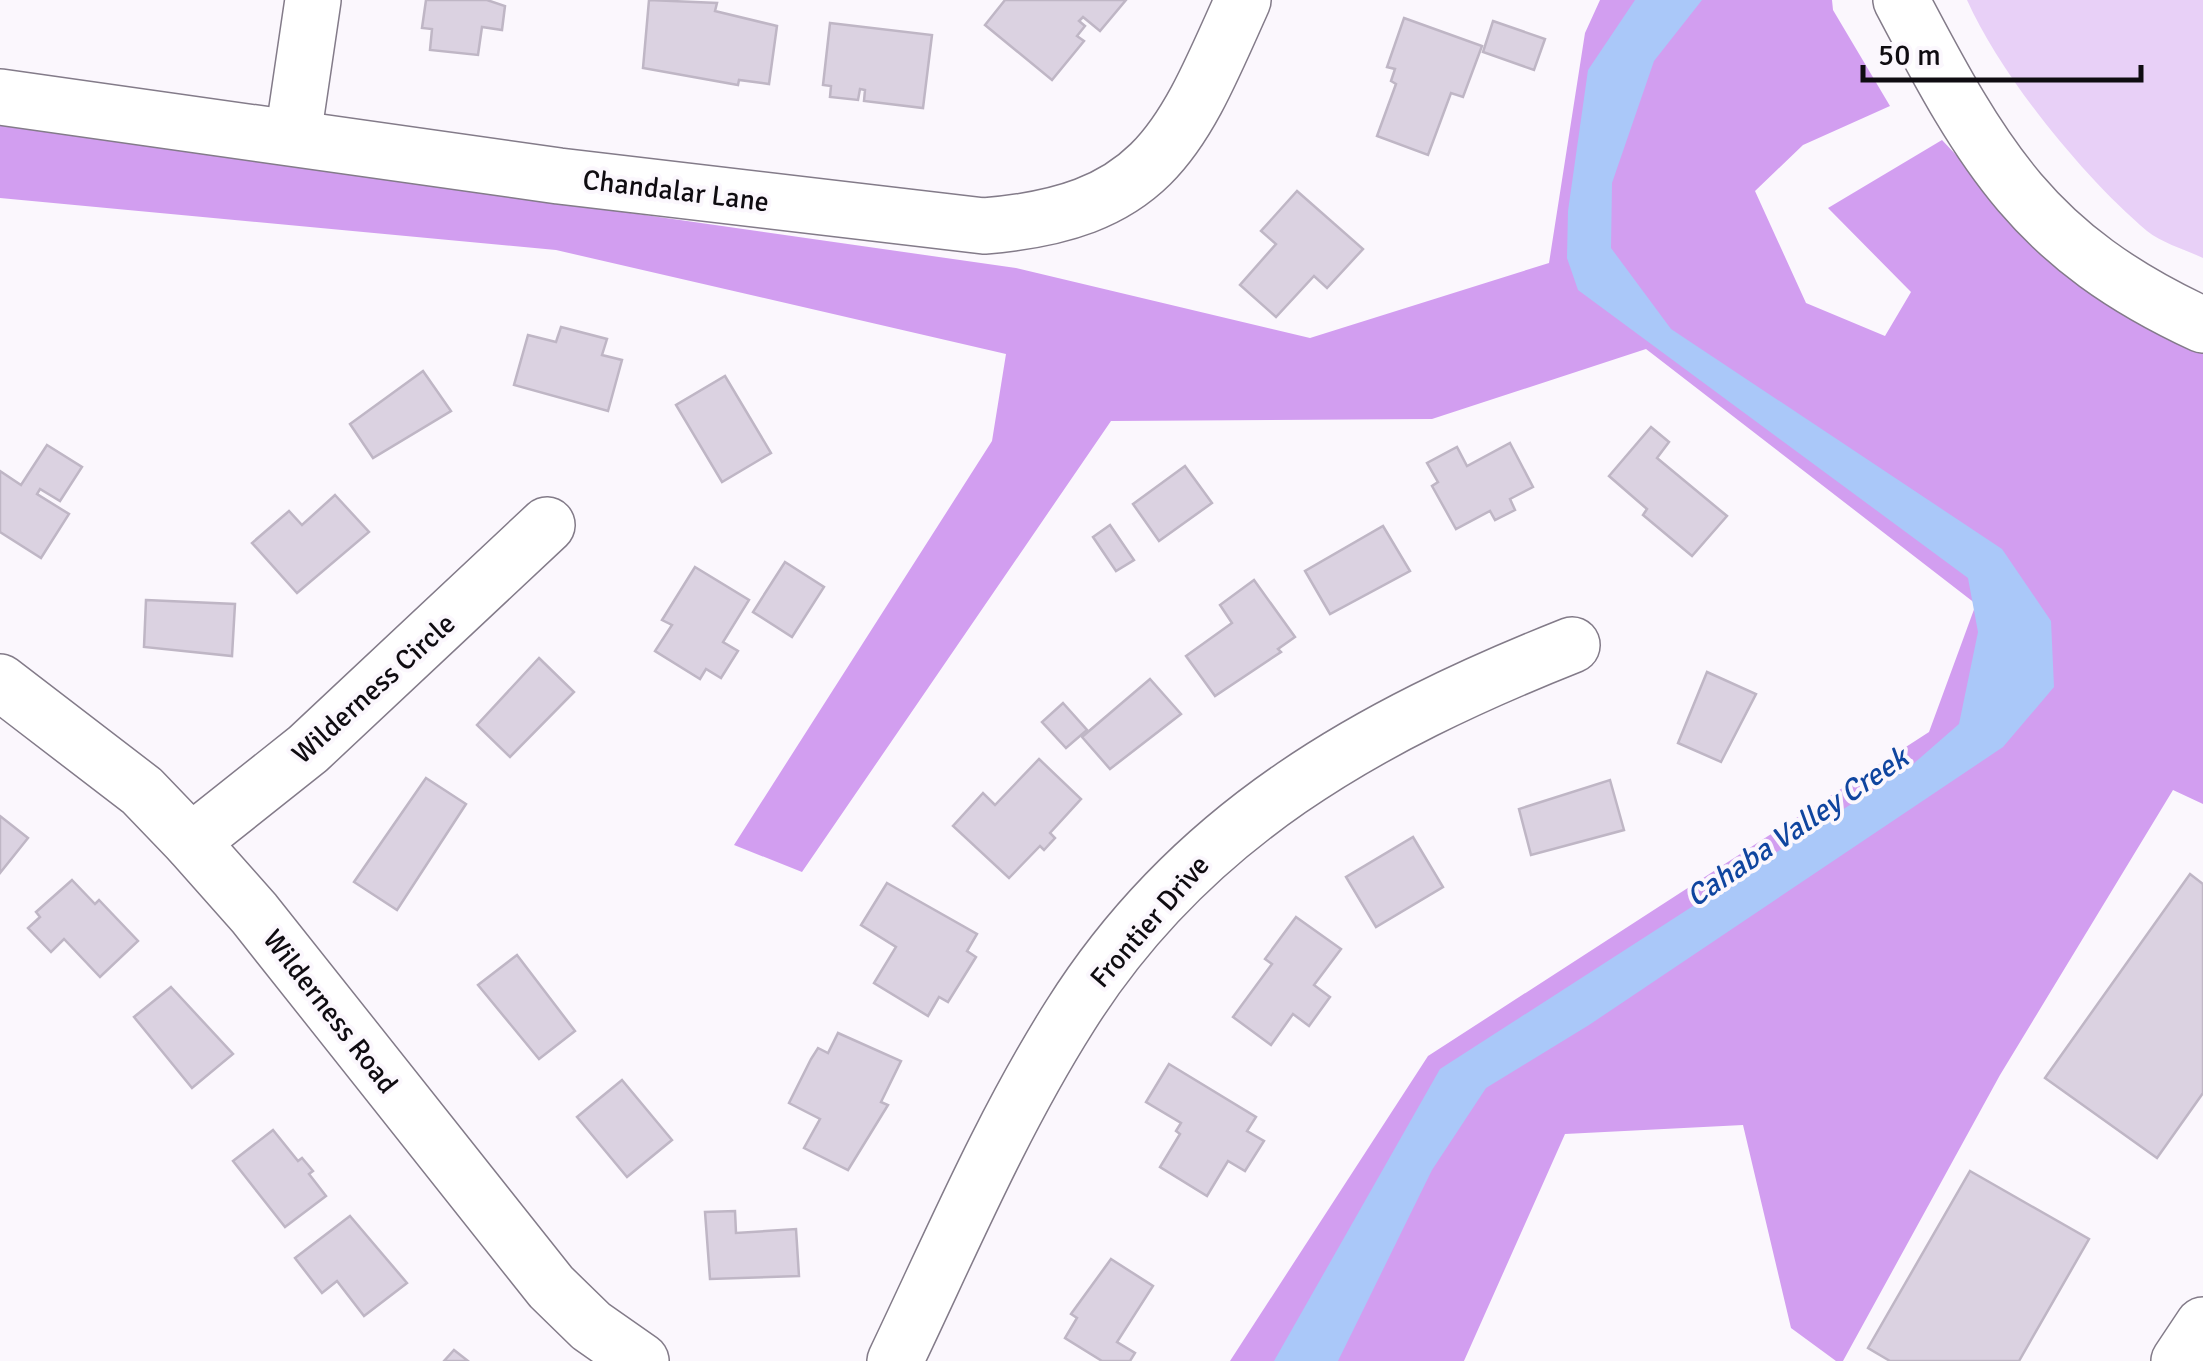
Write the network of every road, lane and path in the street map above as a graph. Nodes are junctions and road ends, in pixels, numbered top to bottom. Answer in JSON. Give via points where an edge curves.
{"nodes":[{"id":1,"x":313,"y":0,"type":"edge"},
{"id":2,"x":1243,"y":0,"type":"edge"},
{"id":3,"x":1901,"y":0,"type":"edge"},
{"id":4,"x":0,"y":98,"type":"edge"},
{"id":5,"x":293,"y":136,"type":"junction"},
{"id":6,"x":2203,"y":325,"type":"edge"},
{"id":7,"x":546,"y":525,"type":"dead end"},
{"id":8,"x":1572,"y":645,"type":"dead end"},
{"id":9,"x":0,"y":682,"type":"edge"},
{"id":10,"x":191,"y":842,"type":"junction"},
{"id":11,"x":2203,"y":1325,"type":"edge"},
{"id":12,"x":641,"y":1361,"type":"edge"},
{"id":13,"x":894,"y":1361,"type":"edge"},
{"id":14,"x":2178,"y":1361,"type":"edge"}],
"edges":[{"from":1,"to":5,"type":"street"},
{"from":2,"to":5,"type":"street","name":"Chandalar Lane","via":[[1190,114],[1162,154],[1080,211],[1036,222],[923,220]]},
{"from":3,"to":6,"type":"street","via":[[1982,144],[2033,211],[2096,264]]},
{"from":4,"to":5,"type":"street","name":"Chandalar Lane"},
{"from":7,"to":10,"type":"street","name":"Wilderness Circle","via":[[308,749]]},
{"from":8,"to":13,"type":"street","name":"Frontier Drive","via":[[1385,726],[1319,766],[1207,854],[1160,901],[1114,953],[1037,1072]]},
{"from":9,"to":10,"type":"street","name":"Wilderness Road","via":[[142,791]]},
{"from":10,"to":12,"type":"street","name":"Wilderness Road","via":[[551,1287]]},
{"from":11,"to":14,"type":"street"}]}
